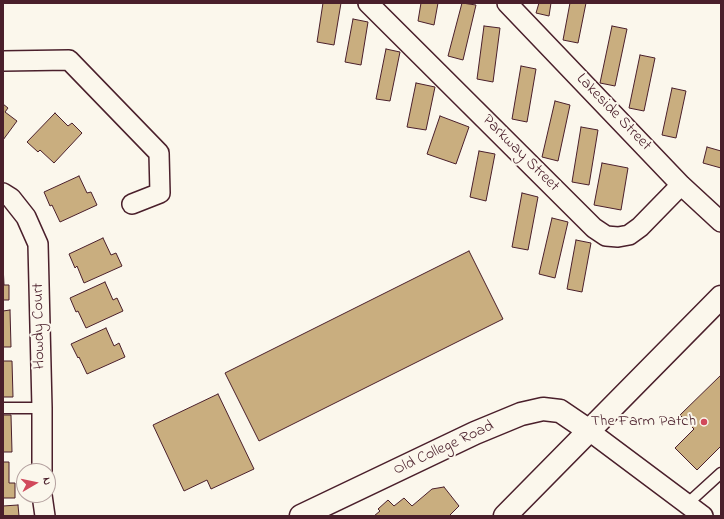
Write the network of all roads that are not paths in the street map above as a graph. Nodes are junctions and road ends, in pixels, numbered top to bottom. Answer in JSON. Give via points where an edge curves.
{"nodes":[{"id":1,"x":368,"y":3,"type":"edge"},
{"id":2,"x":507,"y":3,"type":"edge"},
{"id":3,"x":3,"y":61,"type":"edge"},
{"id":4,"x":681,"y":185,"type":"junction"},
{"id":5,"x":3,"y":193,"type":"edge"},
{"id":6,"x":132,"y":204,"type":"dead end"},
{"id":7,"x":721,"y":222,"type":"edge"},
{"id":8,"x":721,"y":297,"type":"edge"},
{"id":9,"x":3,"y":408,"type":"edge"},
{"id":10,"x":42,"y":408,"type":"junction"},
{"id":11,"x":588,"y":430,"type":"junction"},
{"id":12,"x":42,"y":463,"type":"edge"},
{"id":13,"x":721,"y":472,"type":"edge"},
{"id":14,"x":43,"y":503,"type":"edge"},
{"id":15,"x":687,"y":504,"type":"junction"},
{"id":16,"x":44,"y":516,"type":"edge"},
{"id":17,"x":301,"y":516,"type":"edge"},
{"id":18,"x":505,"y":516,"type":"edge"},
{"id":19,"x":703,"y":516,"type":"edge"}],
"edges":[{"from":1,"to":4,"type":"street","name":"Parkway Street","via":[[594,228],[606,236],[629,235]]},
{"from":2,"to":4,"type":"street","name":"Lakeside Street"},
{"from":3,"to":6,"type":"street","via":[[69,60],[159,153],[160,193]]},
{"from":4,"to":7,"type":"street","name":"Lakeside Street"},
{"from":5,"to":10,"type":"street","name":"Howdy Court","via":[[11,198],[26,217],[38,244]]},
{"from":8,"to":11,"type":"street"},
{"from":9,"to":10,"type":"lane"},
{"from":10,"to":12,"type":"street","name":"Howdy Court"},
{"from":11,"to":15,"type":"street"},
{"from":11,"to":17,"type":"street","name":"Old College Road","via":[[560,411],[543,409],[521,414],[475,433]]},
{"from":11,"to":18,"type":"street"},
{"from":13,"to":15,"type":"lane"},
{"from":14,"to":16,"type":"street"},
{"from":15,"to":19,"type":"street"}]}
